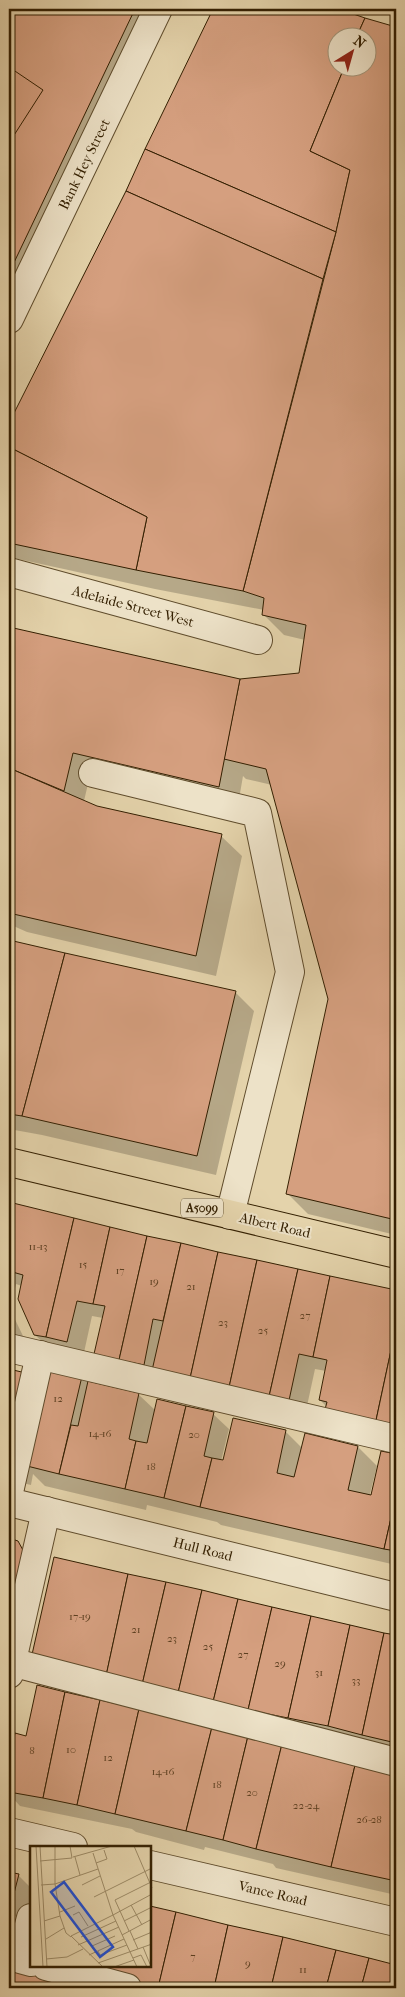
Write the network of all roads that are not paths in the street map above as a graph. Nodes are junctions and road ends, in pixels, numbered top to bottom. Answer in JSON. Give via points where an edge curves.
{"nodes":[{"id":1,"x":158,"y":9,"type":"edge"},
{"id":2,"x":9,"y":319,"type":"edge"},
{"id":3,"x":9,"y":572,"type":"edge"},
{"id":4,"x":258,"y":640,"type":"dead end"},
{"id":5,"x":93,"y":773,"type":"dead end"},
{"id":6,"x":9,"y":1162,"type":"edge"},
{"id":7,"x":230,"y":1215,"type":"junction"},
{"id":8,"x":396,"y":1254,"type":"edge"},
{"id":9,"x":9,"y":1348,"type":"edge"},
{"id":10,"x":40,"y":1355,"type":"junction"},
{"id":11,"x":396,"y":1439,"type":"edge"},
{"id":12,"x":9,"y":1492,"type":"edge"},
{"id":13,"x":9,"y":1502,"type":"edge"},
{"id":14,"x":46,"y":1511,"type":"junction"},
{"id":15,"x":396,"y":1596,"type":"edge"},
{"id":16,"x":10,"y":1668,"type":"edge"},
{"id":17,"x":396,"y":1762,"type":"edge"},
{"id":18,"x":9,"y":1832,"type":"edge"},
{"id":19,"x":58,"y":1845,"type":"edge"},
{"id":20,"x":151,"y":1865,"type":"edge"},
{"id":21,"x":30,"y":1922,"type":"edge"},
{"id":22,"x":396,"y":1922,"type":"edge"},
{"id":23,"x":30,"y":1962,"type":"edge"},
{"id":24,"x":50,"y":1967,"type":"edge"},
{"id":25,"x":127,"y":1988,"type":"edge"}],
"edges":[{"from":1,"to":2,"type":"street","name":"Bank Hey Street"},
{"from":3,"to":4,"type":"street","name":"Adelaide Street West"},
{"from":5,"to":7,"type":"street","via":[[257,813],[290,972]]},
{"from":6,"to":7,"type":"main road","name":"Albert Road","number":"A5099"},
{"from":7,"to":8,"type":"main road","name":"Albert Road","number":"A5099"},
{"from":9,"to":10,"type":"street"},
{"from":10,"to":11,"type":"street"},
{"from":10,"to":12,"type":"street"},
{"from":13,"to":14,"type":"street","name":"Hull Road"},
{"from":14,"to":15,"type":"street","name":"Hull Road"},
{"from":14,"to":16,"type":"street"},
{"from":16,"to":17,"type":"street"},
{"from":18,"to":19,"type":"street"},
{"from":20,"to":22,"type":"street","name":"Vance Road"},
{"from":21,"to":23,"type":"street","via":[[20,1959]]},
{"from":24,"to":25,"type":"street"}]}
